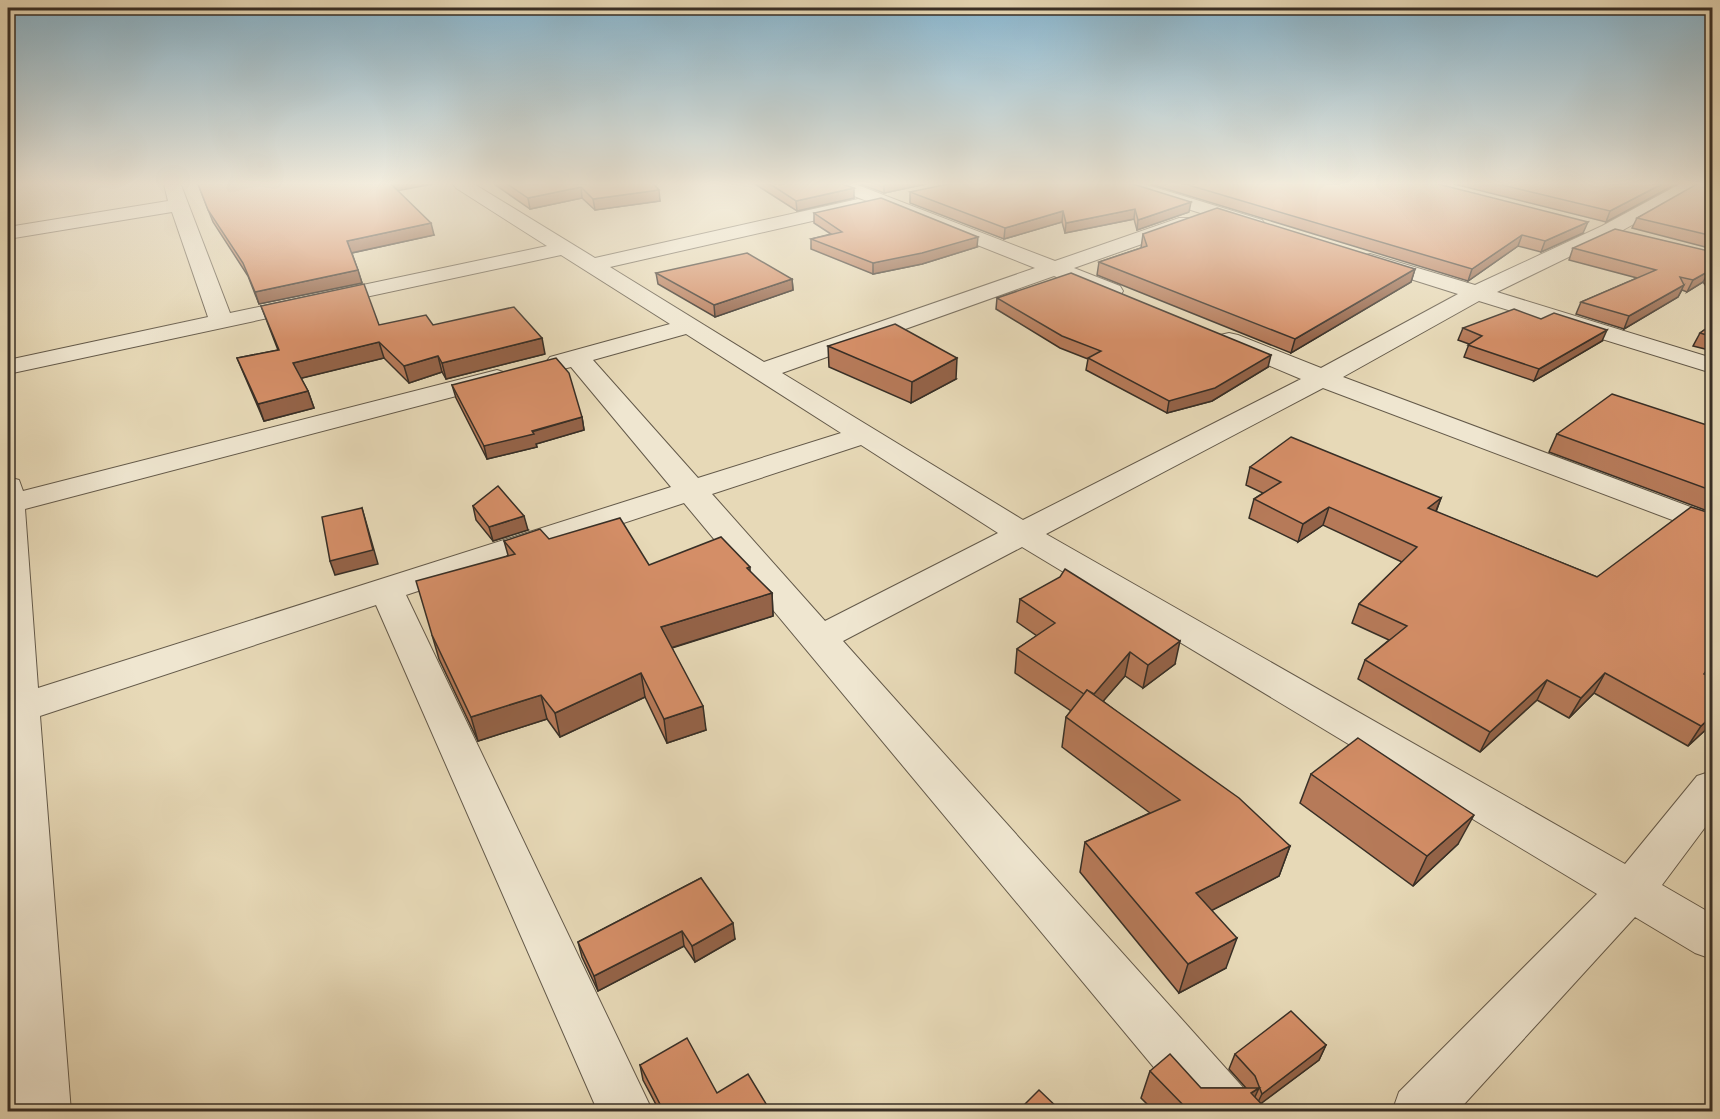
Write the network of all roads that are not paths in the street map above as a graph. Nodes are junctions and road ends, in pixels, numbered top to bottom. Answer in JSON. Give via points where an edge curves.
{"nodes":[{"id":1,"x":190,"y":236,"type":"edge"},
{"id":2,"x":548,"y":236,"type":"edge"},
{"id":3,"x":688,"y":236,"type":"edge"},
{"id":4,"x":976,"y":236,"type":"edge"},
{"id":5,"x":1147,"y":236,"type":"edge"},
{"id":6,"x":1596,"y":236,"type":"edge"},
{"id":7,"x":1352,"y":254,"type":"edge"},
{"id":8,"x":579,"y":257,"type":"junction"},
{"id":9,"x":1056,"y":268,"type":"junction"},
{"id":10,"x":1477,"y":293,"type":"junction"},
{"id":11,"x":1137,"y":302,"type":"edge"},
{"id":12,"x":221,"y":321,"type":"junction"},
{"id":13,"x":690,"y":326,"type":"junction"},
{"id":14,"x":1213,"y":333,"type":"edge"},
{"id":15,"x":576,"y":357,"type":"junction"},
{"id":16,"x":1713,"y":366,"type":"edge"},
{"id":17,"x":8,"y":367,"type":"edge"},
{"id":18,"x":762,"y":371,"type":"junction"},
{"id":19,"x":1322,"y":378,"type":"junction"},
{"id":20,"x":863,"y":435,"type":"junction"},
{"id":21,"x":692,"y":491,"type":"junction"},
{"id":22,"x":8,"y":498,"type":"edge"},
{"id":23,"x":1713,"y":526,"type":"edge"},
{"id":24,"x":1021,"y":533,"type":"junction"},
{"id":25,"x":386,"y":589,"type":"junction"},
{"id":26,"x":819,"y":639,"type":"junction"},
{"id":27,"x":20,"y":708,"type":"junction"},
{"id":28,"x":1713,"y":787,"type":"edge"},
{"id":29,"x":1631,"y":890,"type":"junction"},
{"id":30,"x":1713,"y":938,"type":"edge"},
{"id":31,"x":620,"y":1109,"type":"edge"},
{"id":32,"x":43,"y":1112,"type":"edge"},
{"id":33,"x":1227,"y":1112,"type":"edge"},
{"id":34,"x":1419,"y":1112,"type":"edge"}],
"edges":[{"from":1,"to":12,"type":"street"},
{"from":2,"to":8,"type":"street"},
{"from":3,"to":8,"type":"street"},
{"from":4,"to":9,"type":"street"},
{"from":5,"to":9,"type":"street"},
{"from":6,"to":10,"type":"street"},
{"from":7,"to":10,"type":"street"},
{"from":8,"to":12,"type":"street"},
{"from":8,"to":13,"type":"street"},
{"from":9,"to":11,"type":"street"},
{"from":9,"to":18,"type":"street"},
{"from":10,"to":16,"type":"street"},
{"from":10,"to":19,"type":"street"},
{"from":12,"to":17,"type":"street"},
{"from":13,"to":15,"type":"street"},
{"from":13,"to":18,"type":"street"},
{"from":14,"to":19,"type":"street"},
{"from":15,"to":21,"type":"street"},
{"from":15,"to":22,"type":"street"},
{"from":18,"to":20,"type":"street"},
{"from":19,"to":23,"type":"street"},
{"from":19,"to":24,"type":"street"},
{"from":20,"to":21,"type":"street"},
{"from":20,"to":24,"type":"street"},
{"from":21,"to":25,"type":"street"},
{"from":21,"to":26,"type":"street"},
{"from":22,"to":27,"type":"street"},
{"from":24,"to":26,"type":"street"},
{"from":24,"to":29,"type":"street"},
{"from":25,"to":27,"type":"street"},
{"from":25,"to":31,"type":"street"},
{"from":26,"to":33,"type":"street"},
{"from":27,"to":32,"type":"street"},
{"from":28,"to":29,"type":"street"},
{"from":29,"to":30,"type":"street"},
{"from":29,"to":34,"type":"street"}]}
